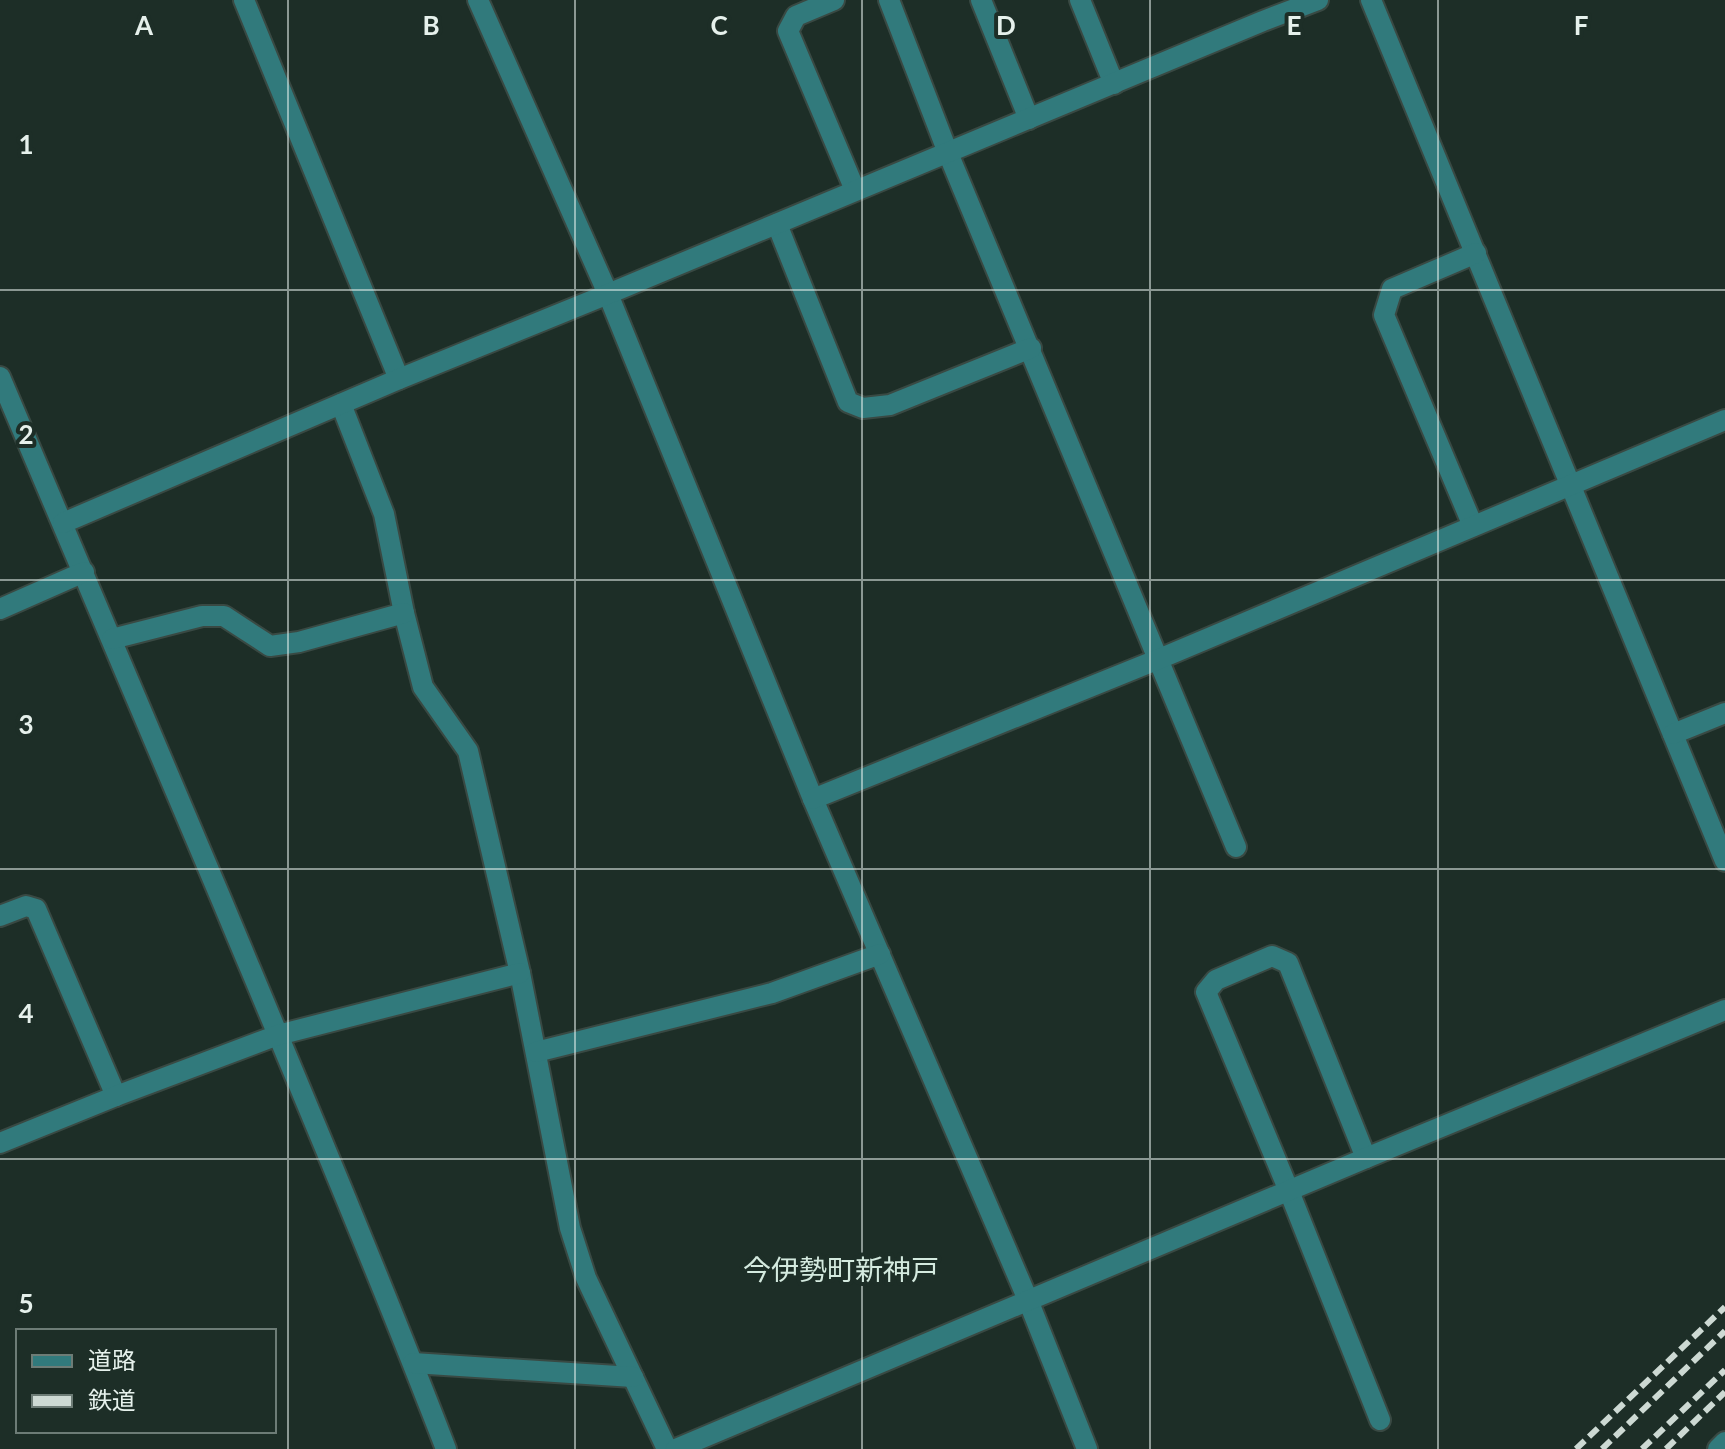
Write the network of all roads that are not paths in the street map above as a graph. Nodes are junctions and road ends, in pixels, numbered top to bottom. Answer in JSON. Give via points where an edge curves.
{"nodes":[{"id":1,"x":244,"y":0,"type":"edge"},
{"id":2,"x":478,"y":0,"type":"edge"},
{"id":3,"x":834,"y":0,"type":"edge"},
{"id":4,"x":889,"y":0,"type":"edge"},
{"id":5,"x":981,"y":0,"type":"edge"},
{"id":6,"x":1080,"y":0,"type":"edge"},
{"id":7,"x":1318,"y":0,"type":"edge"},
{"id":8,"x":1371,"y":0,"type":"edge"},
{"id":9,"x":1114,"y":84,"type":"junction"},
{"id":10,"x":1029,"y":119,"type":"junction"},
{"id":11,"x":948,"y":153,"type":"junction"},
{"id":12,"x":855,"y":190,"type":"junction"},
{"id":13,"x":777,"y":224,"type":"junction"},
{"id":14,"x":1476,"y":253,"type":"junction"},
{"id":15,"x":608,"y":294,"type":"junction"},
{"id":16,"x":1031,"y":348,"type":"junction"},
{"id":17,"x":0,"y":377,"type":"edge"},
{"id":18,"x":399,"y":379,"type":"junction"},
{"id":19,"x":341,"y":404,"type":"junction"},
{"id":20,"x":1725,"y":420,"type":"edge"},
{"id":21,"x":1570,"y":485,"type":"junction"},
{"id":22,"x":63,"y":523,"type":"junction"},
{"id":23,"x":1473,"y":526,"type":"junction"},
{"id":24,"x":84,"y":572,"type":"junction"},
{"id":25,"x":0,"y":609,"type":"edge"},
{"id":26,"x":404,"y":613,"type":"junction"},
{"id":27,"x":112,"y":639,"type":"junction"},
{"id":28,"x":1159,"y":659,"type":"junction"},
{"id":29,"x":1725,"y":713,"type":"edge"},
{"id":30,"x":1673,"y":734,"type":"junction"},
{"id":31,"x":813,"y":799,"type":"junction"},
{"id":32,"x":1236,"y":847,"type":"dead end"},
{"id":33,"x":1725,"y":861,"type":"edge"},
{"id":34,"x":0,"y":916,"type":"edge"},
{"id":35,"x":880,"y":954,"type":"junction"},
{"id":36,"x":520,"y":973,"type":"junction"},
{"id":37,"x":1725,"y":1010,"type":"edge"},
{"id":38,"x":278,"y":1035,"type":"junction"},
{"id":39,"x":536,"y":1052,"type":"junction"},
{"id":40,"x":116,"y":1096,"type":"junction"},
{"id":41,"x":0,"y":1143,"type":"edge"},
{"id":42,"x":1366,"y":1158,"type":"junction"},
{"id":43,"x":1289,"y":1191,"type":"junction"},
{"id":44,"x":1028,"y":1300,"type":"junction"},
{"id":45,"x":413,"y":1363,"type":"junction"},
{"id":46,"x":633,"y":1377,"type":"junction"},
{"id":47,"x":1380,"y":1420,"type":"dead end"},
{"id":48,"x":1725,"y":1442,"type":"edge"},
{"id":49,"x":446,"y":1449,"type":"edge"},
{"id":50,"x":667,"y":1449,"type":"edge"},
{"id":51,"x":676,"y":1449,"type":"edge"},
{"id":52,"x":1087,"y":1449,"type":"edge"},
{"id":53,"x":1718,"y":1449,"type":"edge"}],
"edges":[{"from":1,"to":18,"type":"street"},
{"from":2,"to":15,"type":"street"},
{"from":3,"to":12,"type":"street","via":[[796,16],[788,31]]},
{"from":4,"to":11,"type":"street"},
{"from":5,"to":10,"type":"street"},
{"from":6,"to":9,"type":"street"},
{"from":7,"to":9,"type":"street"},
{"from":8,"to":14,"type":"street"},
{"from":9,"to":10,"type":"street"},
{"from":10,"to":11,"type":"street"},
{"from":11,"to":12,"type":"street"},
{"from":11,"to":16,"type":"street"},
{"from":12,"to":13,"type":"street"},
{"from":13,"to":15,"type":"street"},
{"from":13,"to":16,"type":"street","via":[[848,402],[863,408],[890,405]]},
{"from":14,"to":21,"type":"street"},
{"from":14,"to":23,"type":"street","via":[[1392,289],[1384,315]]},
{"from":15,"to":18,"type":"street"},
{"from":15,"to":31,"type":"street"},
{"from":16,"to":28,"type":"street"},
{"from":17,"to":22,"type":"street"},
{"from":18,"to":19,"type":"street"},
{"from":19,"to":22,"type":"street"},
{"from":19,"to":26,"type":"street","via":[[384,514]]},
{"from":20,"to":21,"type":"street"},
{"from":21,"to":23,"type":"street"},
{"from":21,"to":30,"type":"street"},
{"from":22,"to":24,"type":"street"},
{"from":23,"to":28,"type":"street"},
{"from":24,"to":25,"type":"street"},
{"from":24,"to":27,"type":"street"},
{"from":26,"to":27,"type":"street","via":[[270,646],[224,616],[202,616]]},
{"from":26,"to":36,"type":"street","via":[[423,687],[468,751]]},
{"from":27,"to":38,"type":"street"},
{"from":28,"to":31,"type":"street"},
{"from":28,"to":32,"type":"street"},
{"from":29,"to":30,"type":"street"},
{"from":30,"to":33,"type":"street"},
{"from":31,"to":35,"type":"street"},
{"from":34,"to":40,"type":"street","via":[[26,906],[36,909]]},
{"from":35,"to":39,"type":"street","via":[[772,993]]},
{"from":35,"to":44,"type":"street"},
{"from":36,"to":38,"type":"street"},
{"from":36,"to":39,"type":"street"},
{"from":37,"to":42,"type":"street"},
{"from":38,"to":40,"type":"street"},
{"from":38,"to":45,"type":"street"},
{"from":39,"to":46,"type":"street","via":[[570,1228],[586,1278]]},
{"from":40,"to":41,"type":"street"},
{"from":42,"to":43,"type":"street"},
{"from":42,"to":43,"type":"street","via":[[1288,963],[1272,956],[1216,980],[1206,992]]},
{"from":43,"to":44,"type":"street"},
{"from":43,"to":47,"type":"street"},
{"from":44,"to":51,"type":"street"},
{"from":44,"to":52,"type":"street"},
{"from":45,"to":46,"type":"street"},
{"from":45,"to":49,"type":"street"},
{"from":46,"to":50,"type":"street"},
{"from":48,"to":53,"type":"street"}]}
